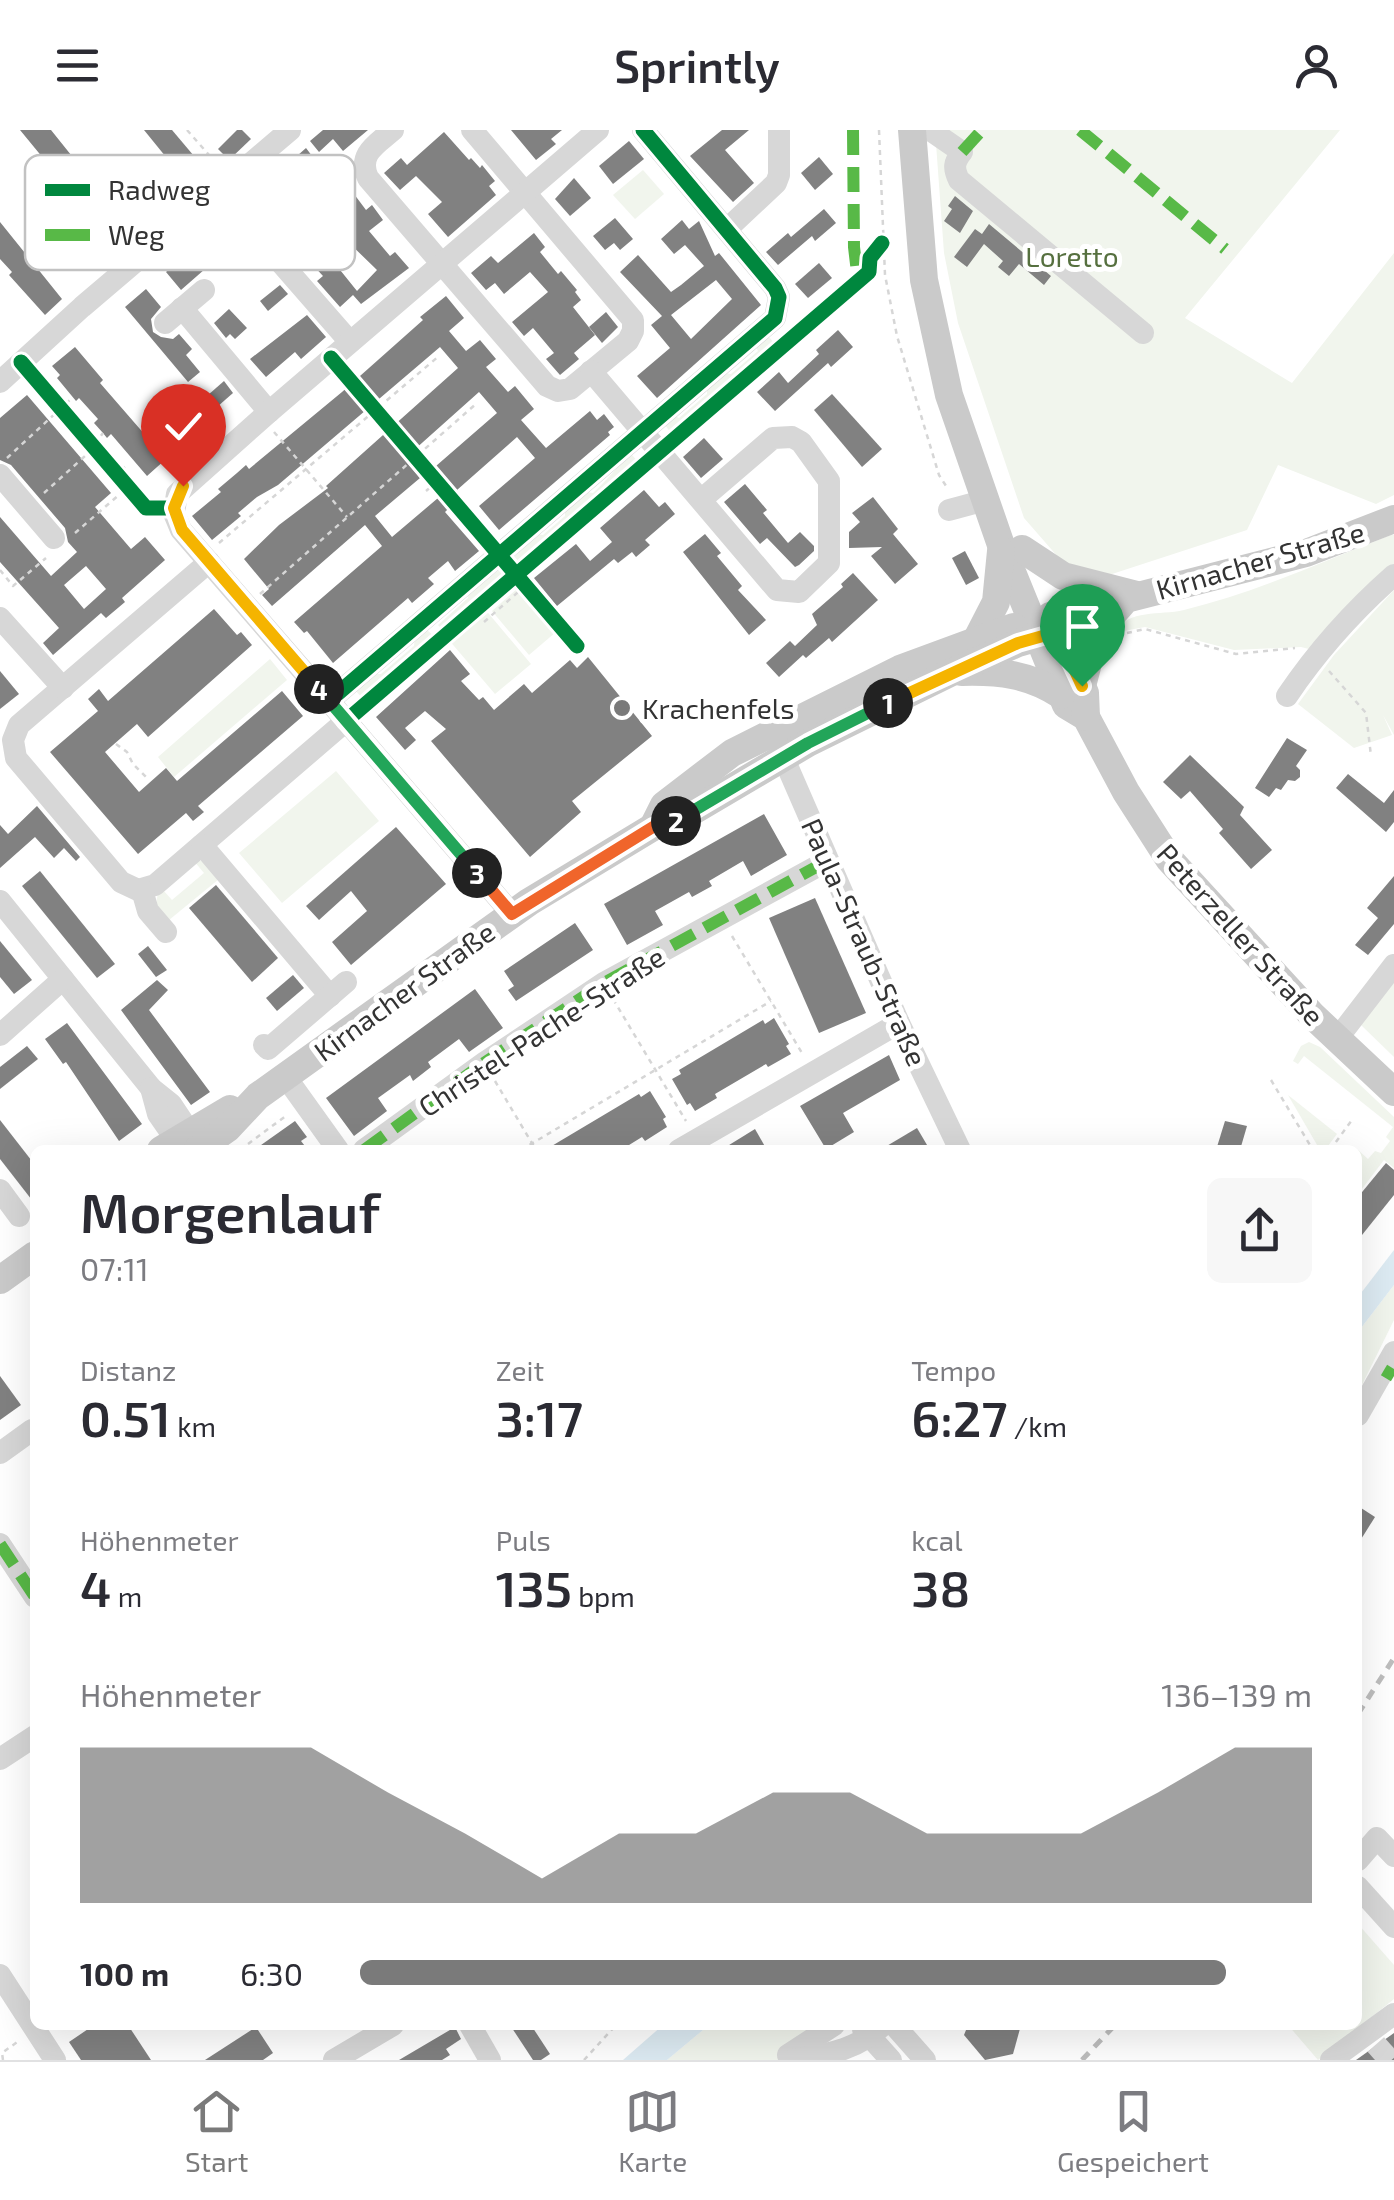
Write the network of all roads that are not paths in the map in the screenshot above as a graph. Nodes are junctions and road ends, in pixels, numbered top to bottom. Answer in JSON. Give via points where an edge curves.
{"nodes":[{"id":1,"x":290,"y":130,"type":"edge"},
{"id":2,"x":393,"y":130,"type":"edge"},
{"id":3,"x":472,"y":130,"type":"edge"},
{"id":4,"x":598,"y":130,"type":"edge"},
{"id":5,"x":643,"y":130,"type":"edge"},
{"id":6,"x":778,"y":130,"type":"edge"},
{"id":7,"x":912,"y":130,"type":"edge"},
{"id":8,"x":930,"y":130,"type":"edge"},
{"id":9,"x":261,"y":155,"type":"edge"},
{"id":10,"x":527,"y":192,"type":"junction"},
{"id":11,"x":727,"y":229,"type":"junction"},
{"id":12,"x":442,"y":262,"type":"junction"},
{"id":13,"x":128,"y":270,"type":"edge"},
{"id":14,"x":288,"y":270,"type":"edge"},
{"id":15,"x":204,"y":290,"type":"dead end"},
{"id":16,"x":1143,"y":333,"type":"dead end"},
{"id":17,"x":350,"y":342,"type":"junction"},
{"id":18,"x":592,"y":371,"type":"junction"},
{"id":19,"x":0,"y":382,"type":"edge"},
{"id":20,"x":261,"y":418,"type":"junction"},
{"id":21,"x":642,"y":433,"type":"junction"},
{"id":22,"x":0,"y":474,"type":"edge"},
{"id":23,"x":984,"y":494,"type":"junction"},
{"id":24,"x":702,"y":499,"type":"junction"},
{"id":25,"x":952,"y":504,"type":"road end"},
{"id":26,"x":1394,"y":519,"type":"edge"},
{"id":27,"x":54,"y":538,"type":"dead end"},
{"id":28,"x":1012,"y":547,"type":"junction"},
{"id":29,"x":210,"y":556,"type":"junction"},
{"id":30,"x":1394,"y":575,"type":"edge"},
{"id":31,"x":1122,"y":611,"type":"junction"},
{"id":32,"x":0,"y":618,"type":"edge"},
{"id":33,"x":1044,"y":626,"type":"junction"},
{"id":34,"x":977,"y":639,"type":"junction"},
{"id":35,"x":950,"y":673,"type":"junction"},
{"id":36,"x":63,"y":688,"type":"junction"},
{"id":37,"x":1071,"y":691,"type":"junction"},
{"id":38,"x":1287,"y":696,"type":"dead end"},
{"id":39,"x":329,"y":702,"type":"junction"},
{"id":40,"x":346,"y":721,"type":"junction"},
{"id":41,"x":772,"y":733,"type":"junction"},
{"id":42,"x":786,"y":758,"type":"junction"},
{"id":43,"x":708,"y":768,"type":"junction"},
{"id":44,"x":722,"y":795,"type":"junction"},
{"id":45,"x":653,"y":827,"type":"junction"},
{"id":46,"x":202,"y":845,"type":"junction"},
{"id":47,"x":827,"y":861,"type":"junction"},
{"id":48,"x":142,"y":890,"type":"junction"},
{"id":49,"x":0,"y":901,"type":"edge"},
{"id":50,"x":512,"y":914,"type":"junction"},
{"id":51,"x":166,"y":932,"type":"dead end"},
{"id":52,"x":1394,"y":965,"type":"edge"},
{"id":53,"x":63,"y":979,"type":"junction"},
{"id":54,"x":899,"y":1023,"type":"junction"},
{"id":55,"x":0,"y":1035,"type":"edge"},
{"id":56,"x":1337,"y":1040,"type":"junction"},
{"id":57,"x":264,"y":1045,"type":"dead end"},
{"id":58,"x":285,"y":1076,"type":"junction"},
{"id":59,"x":1394,"y":1092,"type":"edge"},
{"id":60,"x":187,"y":1145,"type":"edge"},
{"id":61,"x":188,"y":1145,"type":"edge"},
{"id":62,"x":334,"y":1145,"type":"edge"},
{"id":63,"x":371,"y":1145,"type":"edge"},
{"id":64,"x":688,"y":1145,"type":"edge"},
{"id":65,"x":958,"y":1145,"type":"edge"},
{"id":66,"x":0,"y":1190,"type":"edge"},
{"id":67,"x":20,"y":1216,"type":"dead end"},
{"id":68,"x":30,"y":1258,"type":"edge"},
{"id":69,"x":0,"y":1280,"type":"edge"},
{"id":70,"x":1394,"y":1352,"type":"edge"},
{"id":71,"x":1362,"y":1408,"type":"edge"},
{"id":72,"x":30,"y":1431,"type":"edge"},
{"id":73,"x":0,"y":1453,"type":"edge"},
{"id":74,"x":0,"y":1544,"type":"edge"},
{"id":75,"x":30,"y":1590,"type":"edge"},
{"id":76,"x":30,"y":1739,"type":"edge"},
{"id":77,"x":0,"y":1758,"type":"edge"},
{"id":78,"x":1362,"y":1855,"type":"edge"},
{"id":79,"x":1394,"y":1856,"type":"edge"},
{"id":80,"x":1362,"y":1891,"type":"edge"},
{"id":81,"x":1394,"y":1927,"type":"edge"},
{"id":82,"x":0,"y":1975,"type":"edge"},
{"id":83,"x":1394,"y":2014,"type":"edge"},
{"id":84,"x":30,"y":2021,"type":"edge"},
{"id":85,"x":36,"y":2030,"type":"edge"},
{"id":86,"x":385,"y":2030,"type":"edge"},
{"id":87,"x":473,"y":2030,"type":"edge"},
{"id":88,"x":826,"y":2030,"type":"edge"},
{"id":89,"x":870,"y":2030,"type":"edge"},
{"id":90,"x":872,"y":2030,"type":"edge"},
{"id":91,"x":898,"y":2030,"type":"edge"},
{"id":92,"x":55,"y":2060,"type":"edge"},
{"id":93,"x":334,"y":2060,"type":"edge"},
{"id":94,"x":490,"y":2060,"type":"edge"},
{"id":95,"x":781,"y":2060,"type":"edge"},
{"id":96,"x":792,"y":2060,"type":"edge"},
{"id":97,"x":890,"y":2060,"type":"edge"},
{"id":98,"x":925,"y":2060,"type":"edge"},
{"id":99,"x":1331,"y":2060,"type":"edge"}],
"edges":[{"from":1,"to":9,"type":"street"},
{"from":2,"to":12,"type":"street","via":[[366,154],[364,172]]},
{"from":3,"to":10,"type":"street"},
{"from":4,"to":10,"type":"street"},
{"from":5,"to":11,"type":"street"},
{"from":6,"to":11,"type":"street","via":[[776,183]]},
{"from":7,"to":23,"type":"main road","via":[[932,323]]},
{"from":8,"to":16,"type":"street","via":[[962,152],[955,161],[958,180]]},
{"from":10,"to":12,"type":"street"},
{"from":10,"to":18,"type":"street","via":[[633,320],[628,341]]},
{"from":11,"to":21,"type":"street","via":[[775,288],[775,318]]},
{"from":12,"to":17,"type":"street"},
{"from":12,"to":18,"type":"street","via":[[546,386],[570,390]]},
{"from":13,"to":19,"type":"street"},
{"from":14,"to":17,"type":"street"},
{"from":15,"to":20,"type":"street","via":[[173,315]]},
{"from":17,"to":20,"type":"street"},
{"from":18,"to":21,"type":"street"},
{"from":20,"to":29,"type":"street","via":[[183,486],[174,503],[176,522]]},
{"from":21,"to":24,"type":"street"},
{"from":21,"to":39,"type":"street"},
{"from":22,"to":27,"type":"street"},
{"from":23,"to":25,"type":"street"},
{"from":23,"to":28,"type":"main road"},
{"from":24,"to":24,"type":"street","via":[[777,590],[799,592],[830,562],[829,482],[792,437],[773,438]]},
{"from":26,"to":31,"type":"main road","name":"Kirnacher Straße"},
{"from":28,"to":31,"type":"main road"},
{"from":28,"to":33,"type":"main road","name":"Peterzeller Straße"},
{"from":28,"to":34,"type":"main road"},
{"from":29,"to":36,"type":"street"},
{"from":29,"to":39,"type":"street"},
{"from":30,"to":38,"type":"street","via":[[1315,654]]},
{"from":31,"to":33,"type":"main road","name":"Kirnacher Straße","via":[[1110,598]]},
{"from":31,"to":37,"type":"main road","via":[[1092,648]]},
{"from":32,"to":36,"type":"street"},
{"from":33,"to":34,"type":"main road","name":"Kirnacher Straße"},
{"from":33,"to":35,"type":"main road","name":"Kirnacher Straße"},
{"from":33,"to":37,"type":"main road","name":"Peterzeller Straße"},
{"from":34,"to":41,"type":"main road","name":"Kirnacher Straße"},
{"from":35,"to":37,"type":"main road","via":[[994,671]]},
{"from":35,"to":42,"type":"main road","name":"Kirnacher Straße"},
{"from":36,"to":48,"type":"street","via":[[19,726],[16,758],[122,882]]},
{"from":37,"to":56,"type":"main road","name":"Peterzeller Straße","via":[[1066,705],[1086,718],[1169,860]]},
{"from":39,"to":40,"type":"street"},
{"from":40,"to":46,"type":"street"},
{"from":40,"to":50,"type":"street"},
{"from":41,"to":42,"type":"street","name":"Paula-Straub-Straße"},
{"from":41,"to":43,"type":"main road","name":"Kirnacher Straße"},
{"from":42,"to":44,"type":"main road","name":"Kirnacher Straße"},
{"from":42,"to":47,"type":"street","name":"Paula-Straub-Straße"},
{"from":43,"to":44,"type":"street"},
{"from":43,"to":45,"type":"main road","name":"Kirnacher Straße","via":[[664,805]]},
{"from":44,"to":45,"type":"main road","name":"Kirnacher Straße"},
{"from":45,"to":50,"type":"main road","name":"Kirnacher Straße"},
{"from":46,"to":48,"type":"street"},
{"from":46,"to":57,"type":"street","via":[[338,989],[268,1049]]},
{"from":47,"to":54,"type":"street","name":"Paula-Straub-Straße"},
{"from":47,"to":63,"type":"street","name":"Christel-Pache-Straße","via":[[604,982]]},
{"from":48,"to":51,"type":"street","via":[[148,911]]},
{"from":49,"to":53,"type":"street"},
{"from":50,"to":58,"type":"main road","name":"Kirnacher Straße"},
{"from":52,"to":56,"type":"street","name":"Peterzeller Straße"},
{"from":53,"to":55,"type":"street"},
{"from":53,"to":60,"type":"street","via":[[171,1104]]},
{"from":54,"to":64,"type":"street"},
{"from":54,"to":65,"type":"street","name":"Paula-Straub-Straße"},
{"from":56,"to":59,"type":"main road","name":"Peterzeller Straße"},
{"from":58,"to":61,"type":"main road","name":"Kirnacher Straße"},
{"from":58,"to":62,"type":"street"},
{"from":66,"to":67,"type":"street"},
{"from":68,"to":69,"type":"main road"},
{"from":70,"to":71,"type":"street"},
{"from":72,"to":73,"type":"street"},
{"from":74,"to":75,"type":"street"},
{"from":76,"to":77,"type":"street"},
{"from":78,"to":79,"type":"street","via":[[1376,1838]]},
{"from":80,"to":81,"type":"street"},
{"from":82,"to":84,"type":"street"},
{"from":83,"to":99,"type":"street"},
{"from":85,"to":92,"type":"street"},
{"from":86,"to":93,"type":"street"},
{"from":87,"to":94,"type":"street"},
{"from":88,"to":95,"type":"street"},
{"from":89,"to":96,"type":"street","via":[[846,2051]]},
{"from":90,"to":97,"type":"street"},
{"from":91,"to":98,"type":"street"}]}
